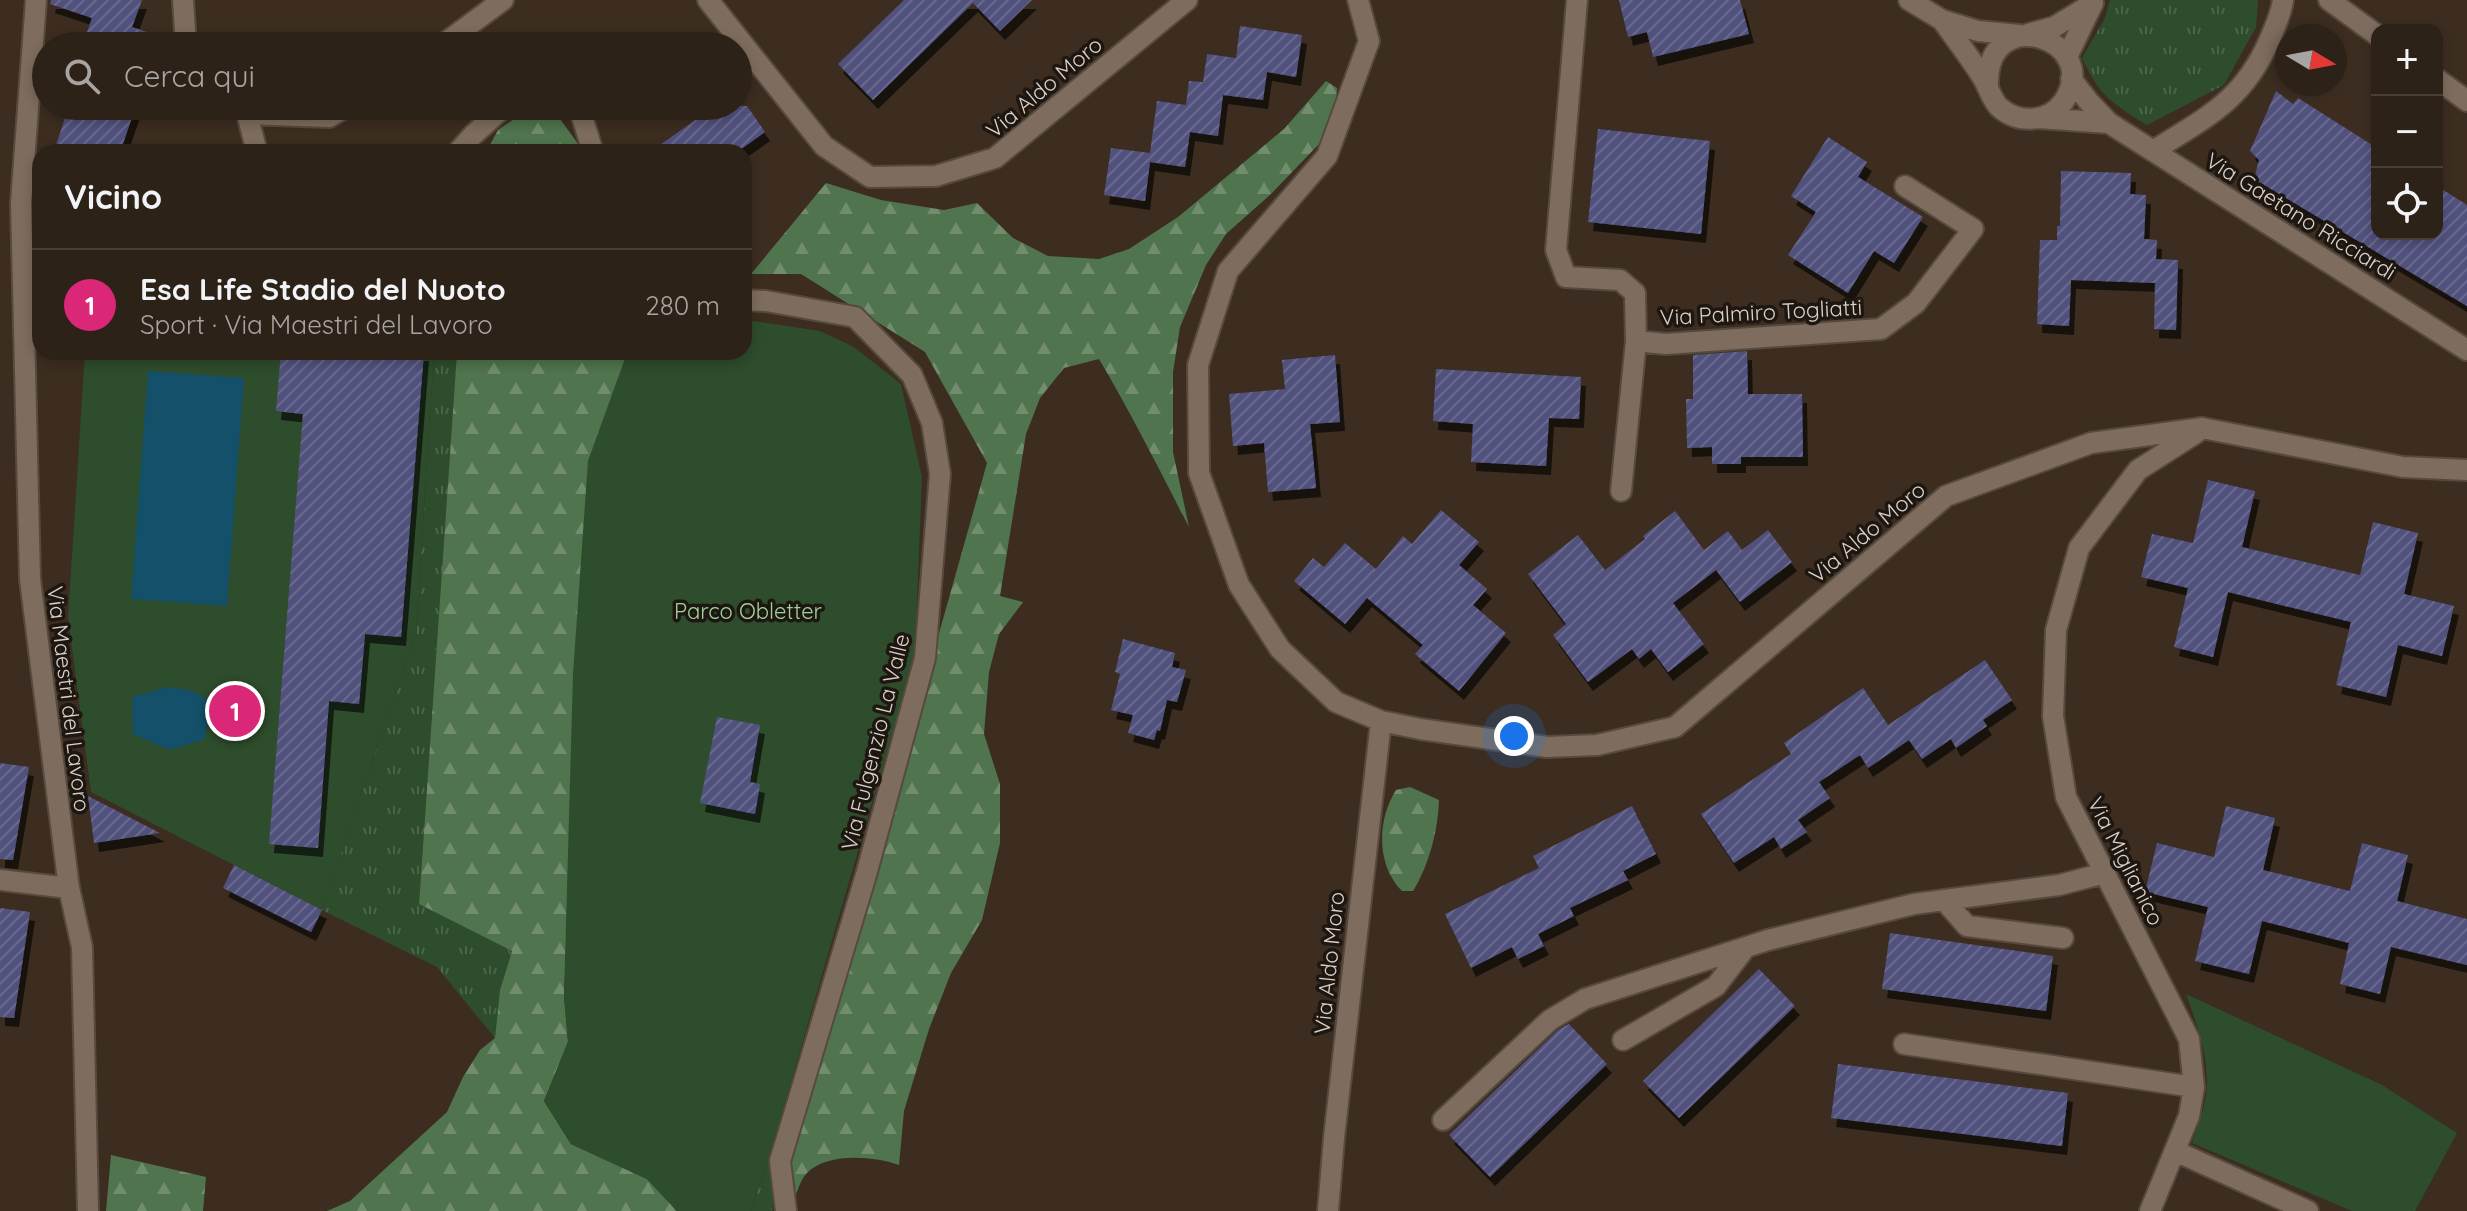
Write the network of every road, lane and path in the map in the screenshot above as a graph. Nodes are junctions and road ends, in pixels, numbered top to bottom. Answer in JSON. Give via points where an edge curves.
{"nodes":[{"id":1,"x":36,"y":0,"type":"edge"},
{"id":2,"x":183,"y":0,"type":"edge"},
{"id":3,"x":503,"y":0,"type":"edge"},
{"id":4,"x":708,"y":0,"type":"edge"},
{"id":5,"x":1187,"y":0,"type":"edge"},
{"id":6,"x":1358,"y":0,"type":"edge"},
{"id":7,"x":1577,"y":0,"type":"edge"},
{"id":8,"x":1909,"y":0,"type":"edge"},
{"id":9,"x":2283,"y":0,"type":"edge"},
{"id":10,"x":2329,"y":0,"type":"edge"},
{"id":11,"x":2093,"y":2,"type":"edge"},
{"id":12,"x":1942,"y":20,"type":"junction"},
{"id":13,"x":2371,"y":31,"type":"edge"},
{"id":14,"x":34,"y":32,"type":"edge"},
{"id":15,"x":185,"y":32,"type":"edge"},
{"id":16,"x":460,"y":32,"type":"edge"},
{"id":17,"x":733,"y":32,"type":"edge"},
{"id":18,"x":2022,"y":35,"type":"junction"},
{"id":19,"x":32,"y":54,"type":"edge"},
{"id":20,"x":752,"y":55,"type":"edge"},
{"id":21,"x":2067,"y":57,"type":"junction"},
{"id":22,"x":2071,"y":79,"type":"junction"},
{"id":23,"x":2443,"y":83,"type":"edge"},
{"id":24,"x":1988,"y":85,"type":"junction"},
{"id":25,"x":2467,"y":101,"type":"edge"},
{"id":26,"x":2039,"y":118,"type":"junction"},
{"id":27,"x":246,"y":120,"type":"edge"},
{"id":28,"x":490,"y":120,"type":"edge"},
{"id":29,"x":583,"y":120,"type":"edge"},
{"id":30,"x":2109,"y":123,"type":"junction"},
{"id":31,"x":254,"y":144,"type":"edge"},
{"id":32,"x":465,"y":144,"type":"edge"},
{"id":33,"x":591,"y":144,"type":"edge"},
{"id":34,"x":2153,"y":151,"type":"junction"},
{"id":35,"x":1905,"y":186,"type":"dead end"},
{"id":36,"x":752,"y":300,"type":"edge"},
{"id":37,"x":1636,"y":341,"type":"junction"},
{"id":38,"x":2467,"y":350,"type":"edge"},
{"id":39,"x":2202,"y":428,"type":"junction"},
{"id":40,"x":2467,"y":470,"type":"edge"},
{"id":41,"x":1621,"y":491,"type":"dead end"},
{"id":42,"x":1381,"y":721,"type":"junction"},
{"id":43,"x":2105,"y":873,"type":"junction"},
{"id":44,"x":0,"y":880,"type":"edge"},
{"id":45,"x":69,"y":888,"type":"junction"},
{"id":46,"x":1944,"y":900,"type":"junction"},
{"id":47,"x":2063,"y":938,"type":"dead end"},
{"id":48,"x":1746,"y":947,"type":"junction"},
{"id":49,"x":1623,"y":1040,"type":"dead end"},
{"id":50,"x":1904,"y":1044,"type":"dead end"},
{"id":51,"x":2194,"y":1087,"type":"junction"},
{"id":52,"x":1443,"y":1120,"type":"dead end"},
{"id":53,"x":2175,"y":1151,"type":"junction"},
{"id":54,"x":88,"y":1211,"type":"edge"},
{"id":55,"x":786,"y":1211,"type":"edge"},
{"id":56,"x":1328,"y":1211,"type":"edge"},
{"id":57,"x":2150,"y":1211,"type":"edge"},
{"id":58,"x":2308,"y":1211,"type":"edge"}],
"edges":[{"from":1,"to":14,"type":"street","name":"Via Maestri del Lavoro"},
{"from":2,"to":15,"type":"street"},
{"from":3,"to":16,"type":"street"},
{"from":4,"to":17,"type":"street","name":"Via Aldo Moro"},
{"from":5,"to":20,"type":"street","name":"Via Aldo Moro","via":[[995,158],[936,176],[870,177],[824,146]]},
{"from":6,"to":42,"type":"street","name":"Via Aldo Moro","via":[[1369,41],[1327,156],[1228,271],[1198,365],[1199,473],[1239,585],[1280,649],[1336,702]]},
{"from":7,"to":37,"type":"street","name":"Via Palmiro Togliatti","via":[[1556,250],[1566,277],[1620,280],[1635,293]]},
{"from":8,"to":12,"type":"street"},
{"from":9,"to":34,"type":"street","via":[[2271,37],[2247,81],[2209,116]]},
{"from":10,"to":13,"type":"street"},
{"from":11,"to":18,"type":"street","via":[[2054,27]]},
{"from":11,"to":21,"type":"street"},
{"from":12,"to":18,"type":"street","via":[[1978,31]]},
{"from":12,"to":24,"type":"street"},
{"from":18,"to":21,"type":"street","via":[[2053,42]]},
{"from":18,"to":24,"type":"street","via":[[2008,40],[1992,57]]},
{"from":19,"to":45,"type":"street","name":"Via Maestri del Lavoro","via":[[21,203],[30,579]]},
{"from":21,"to":22,"type":"street"},
{"from":22,"to":26,"type":"street","via":[[2062,104]]},
{"from":22,"to":30,"type":"street","name":"Via Gaetano Ricciardi"},
{"from":23,"to":25,"type":"street"},
{"from":24,"to":26,"type":"street","via":[[1992,98],[2013,116]]},
{"from":26,"to":30,"type":"street","name":"Via Gaetano Ricciardi"},
{"from":27,"to":31,"type":"street"},
{"from":28,"to":32,"type":"street"},
{"from":29,"to":33,"type":"street"},
{"from":30,"to":34,"type":"street","name":"Via Gaetano Ricciardi"},
{"from":34,"to":38,"type":"street","name":"Via Gaetano Ricciardi"},
{"from":35,"to":37,"type":"street","name":"Via Palmiro Togliatti","via":[[1973,229],[1916,303],[1881,329],[1666,344]]},
{"from":36,"to":55,"type":"street","name":"Via Fulgenzio La Valle","via":[[855,317],[912,375],[932,423],[940,474],[925,658],[780,1161]]},
{"from":37,"to":41,"type":"street"},
{"from":39,"to":40,"type":"street","name":"Via Aldo Moro","via":[[2403,467]]},
{"from":39,"to":42,"type":"street","name":"Via Aldo Moro","via":[[2091,443],[1946,496],[1675,727],[1597,745],[1547,747]]},
{"from":39,"to":43,"type":"street","name":"Via Miglianico","via":[[2138,470],[2079,548],[2056,630],[2053,716],[2066,797]]},
{"from":42,"to":56,"type":"street","name":"Via Aldo Moro"},
{"from":43,"to":46,"type":"street","via":[[2059,885]]},
{"from":43,"to":51,"type":"street","name":"Via Miglianico","via":[[2189,1039]]},
{"from":44,"to":45,"type":"street"},
{"from":45,"to":54,"type":"street","name":"Via Maestri del Lavoro","via":[[82,947]]},
{"from":46,"to":47,"type":"street","via":[[1967,926]]},
{"from":46,"to":48,"type":"street"},
{"from":48,"to":49,"type":"street","via":[[1716,986]]},
{"from":48,"to":52,"type":"street","via":[[1585,999],[1550,1020]]},
{"from":50,"to":51,"type":"street"},
{"from":51,"to":53,"type":"street","name":"Via Miglianico"},
{"from":53,"to":57,"type":"street","name":"Via Miglianico"},
{"from":53,"to":58,"type":"street"}]}
